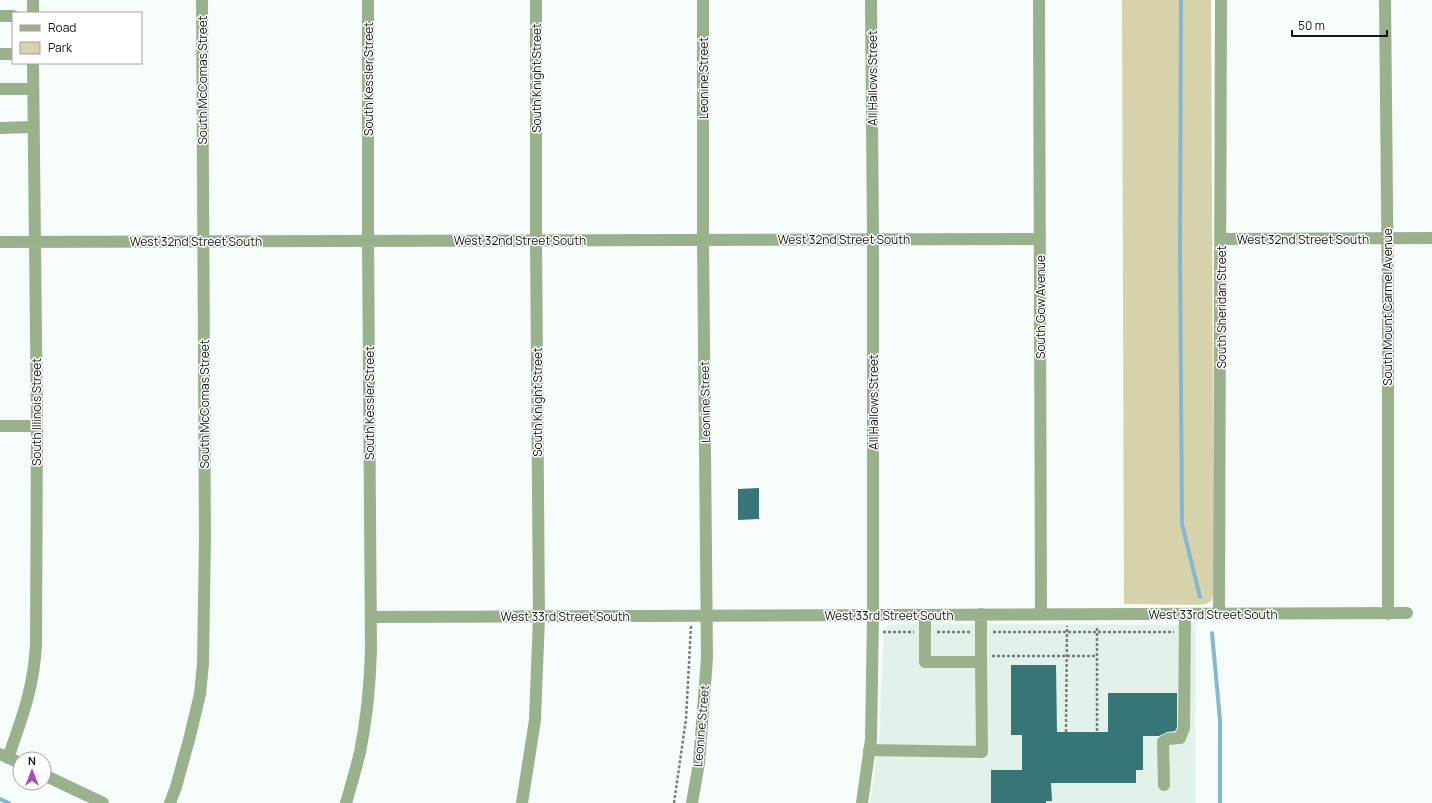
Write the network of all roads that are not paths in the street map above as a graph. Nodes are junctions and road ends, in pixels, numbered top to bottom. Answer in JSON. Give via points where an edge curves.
{"nodes":[{"id":1,"x":33,"y":0,"type":"edge"},
{"id":2,"x":202,"y":0,"type":"edge"},
{"id":3,"x":368,"y":0,"type":"edge"},
{"id":4,"x":536,"y":0,"type":"edge"},
{"id":5,"x":703,"y":0,"type":"edge"},
{"id":6,"x":871,"y":0,"type":"edge"},
{"id":7,"x":1039,"y":0,"type":"edge"},
{"id":8,"x":1221,"y":0,"type":"edge"},
{"id":9,"x":1385,"y":0,"type":"edge"},
{"id":10,"x":33,"y":12,"type":"edge"},
{"id":11,"x":0,"y":16,"type":"edge"},
{"id":12,"x":12,"y":16,"type":"edge"},
{"id":13,"x":0,"y":54,"type":"edge"},
{"id":14,"x":12,"y":54,"type":"edge"},
{"id":15,"x":33,"y":64,"type":"edge"},
{"id":16,"x":0,"y":89,"type":"edge"},
{"id":17,"x":33,"y":89,"type":"junction"},
{"id":18,"x":33,"y":127,"type":"junction"},
{"id":19,"x":0,"y":128,"type":"edge"},
{"id":20,"x":1387,"y":238,"type":"junction"},
{"id":21,"x":1432,"y":238,"type":"edge"},
{"id":22,"x":703,"y":239,"type":"junction"},
{"id":23,"x":873,"y":239,"type":"junction"},
{"id":24,"x":1040,"y":239,"type":"junction"},
{"id":25,"x":1221,"y":239,"type":"junction"},
{"id":26,"x":368,"y":240,"type":"junction"},
{"id":27,"x":536,"y":240,"type":"junction"},
{"id":28,"x":203,"y":241,"type":"junction"},
{"id":29,"x":0,"y":242,"type":"edge"},
{"id":30,"x":34,"y":242,"type":"junction"},
{"id":31,"x":0,"y":426,"type":"edge"},
{"id":32,"x":37,"y":426,"type":"junction"},
{"id":33,"x":1407,"y":613,"type":"dead end"},
{"id":34,"x":981,"y":614,"type":"junction"},
{"id":35,"x":1041,"y":614,"type":"junction"},
{"id":36,"x":1185,"y":614,"type":"junction"},
{"id":37,"x":1219,"y":614,"type":"junction"},
{"id":38,"x":1388,"y":614,"type":"junction"},
{"id":39,"x":873,"y":615,"type":"junction"},
{"id":40,"x":925,"y":615,"type":"junction"},
{"id":41,"x":707,"y":616,"type":"junction"},
{"id":42,"x":371,"y":617,"type":"junction"},
{"id":43,"x":539,"y":617,"type":"junction"},
{"id":44,"x":981,"y":659,"type":"junction"},
{"id":45,"x":869,"y":750,"type":"junction"},
{"id":46,"x":4,"y":756,"type":"edge"},
{"id":47,"x":52,"y":779,"type":"edge"},
{"id":48,"x":1164,"y":785,"type":"dead end"},
{"id":49,"x":104,"y":803,"type":"edge"},
{"id":50,"x":170,"y":803,"type":"edge"},
{"id":51,"x":346,"y":803,"type":"edge"},
{"id":52,"x":522,"y":803,"type":"edge"},
{"id":53,"x":692,"y":803,"type":"edge"},
{"id":54,"x":862,"y":803,"type":"edge"}],
"edges":[{"from":1,"to":10,"type":"street"},
{"from":2,"to":28,"type":"street","name":"South McComas Street"},
{"from":3,"to":26,"type":"street","name":"South Kessler Street"},
{"from":4,"to":27,"type":"street","name":"South Knight Street"},
{"from":5,"to":22,"type":"street","name":"Leonine Street"},
{"from":6,"to":23,"type":"street","name":"All Hallows Street"},
{"from":7,"to":24,"type":"street","name":"South Gow Avenue"},
{"from":8,"to":25,"type":"street","name":"South Sheridan Street"},
{"from":9,"to":20,"type":"street","name":"South Mount Carmel Avenue"},
{"from":11,"to":12,"type":"street"},
{"from":13,"to":14,"type":"street"},
{"from":15,"to":17,"type":"street","name":"South Illinois Street"},
{"from":16,"to":17,"type":"street"},
{"from":17,"to":18,"type":"street","name":"South Illinois Street"},
{"from":18,"to":19,"type":"street"},
{"from":18,"to":30,"type":"street","name":"South Illinois Street"},
{"from":20,"to":21,"type":"street","name":"West 32nd Street South"},
{"from":20,"to":25,"type":"street","name":"West 32nd Street South"},
{"from":20,"to":38,"type":"street","name":"South Mount Carmel Avenue"},
{"from":22,"to":23,"type":"street","name":"West 32nd Street South"},
{"from":22,"to":27,"type":"street","name":"West 32nd Street South"},
{"from":22,"to":41,"type":"street","name":"Leonine Street"},
{"from":23,"to":24,"type":"street","name":"West 32nd Street South"},
{"from":23,"to":39,"type":"street","name":"All Hallows Street"},
{"from":24,"to":35,"type":"street","name":"South Gow Avenue"},
{"from":25,"to":37,"type":"street","name":"South Sheridan Street"},
{"from":26,"to":27,"type":"street","name":"West 32nd Street South"},
{"from":26,"to":28,"type":"street","name":"West 32nd Street South"},
{"from":26,"to":42,"type":"street","name":"South Kessler Street"},
{"from":27,"to":43,"type":"street","name":"South Knight Street"},
{"from":28,"to":30,"type":"street","name":"West 32nd Street South"},
{"from":28,"to":50,"type":"street","name":"South McComas Street","via":[[205,547],[202,679],[189,740]]},
{"from":29,"to":30,"type":"street","name":"West 32nd Street South"},
{"from":30,"to":32,"type":"street","name":"South Illinois Street"},
{"from":31,"to":32,"type":"street"},
{"from":32,"to":46,"type":"street","name":"South Illinois Street","via":[[34,674],[26,706]]},
{"from":33,"to":38,"type":"street","name":"West 33rd Street South"},
{"from":34,"to":35,"type":"street","name":"West 33rd Street South"},
{"from":34,"to":40,"type":"street","name":"West 33rd Street South"},
{"from":34,"to":44,"type":"street"},
{"from":35,"to":36,"type":"street","name":"West 33rd Street South"},
{"from":36,"to":37,"type":"street","name":"West 33rd Street South"},
{"from":36,"to":48,"type":"street","via":[[1184,728],[1180,738],[1164,742]]},
{"from":37,"to":38,"type":"street","name":"West 33rd Street South"},
{"from":39,"to":40,"type":"street","name":"West 33rd Street South"},
{"from":39,"to":41,"type":"street","name":"West 33rd Street South"},
{"from":39,"to":45,"type":"street","name":"All Hallows Street"},
{"from":40,"to":44,"type":"street","via":[[925,662]]},
{"from":41,"to":43,"type":"street","name":"West 33rd Street South"},
{"from":41,"to":53,"type":"street","name":"Leonine Street","via":[[707,658],[700,753]]},
{"from":42,"to":43,"type":"street","name":"West 33rd Street South"},
{"from":42,"to":51,"type":"street","name":"South Kessler Street","via":[[371,659],[366,717],[360,754]]},
{"from":43,"to":52,"type":"street","name":"South Knight Street","via":[[535,720]]},
{"from":44,"to":45,"type":"street","via":[[982,752]]},
{"from":45,"to":54,"type":"street","name":"All Hallows Street"},
{"from":47,"to":49,"type":"street"}]}
